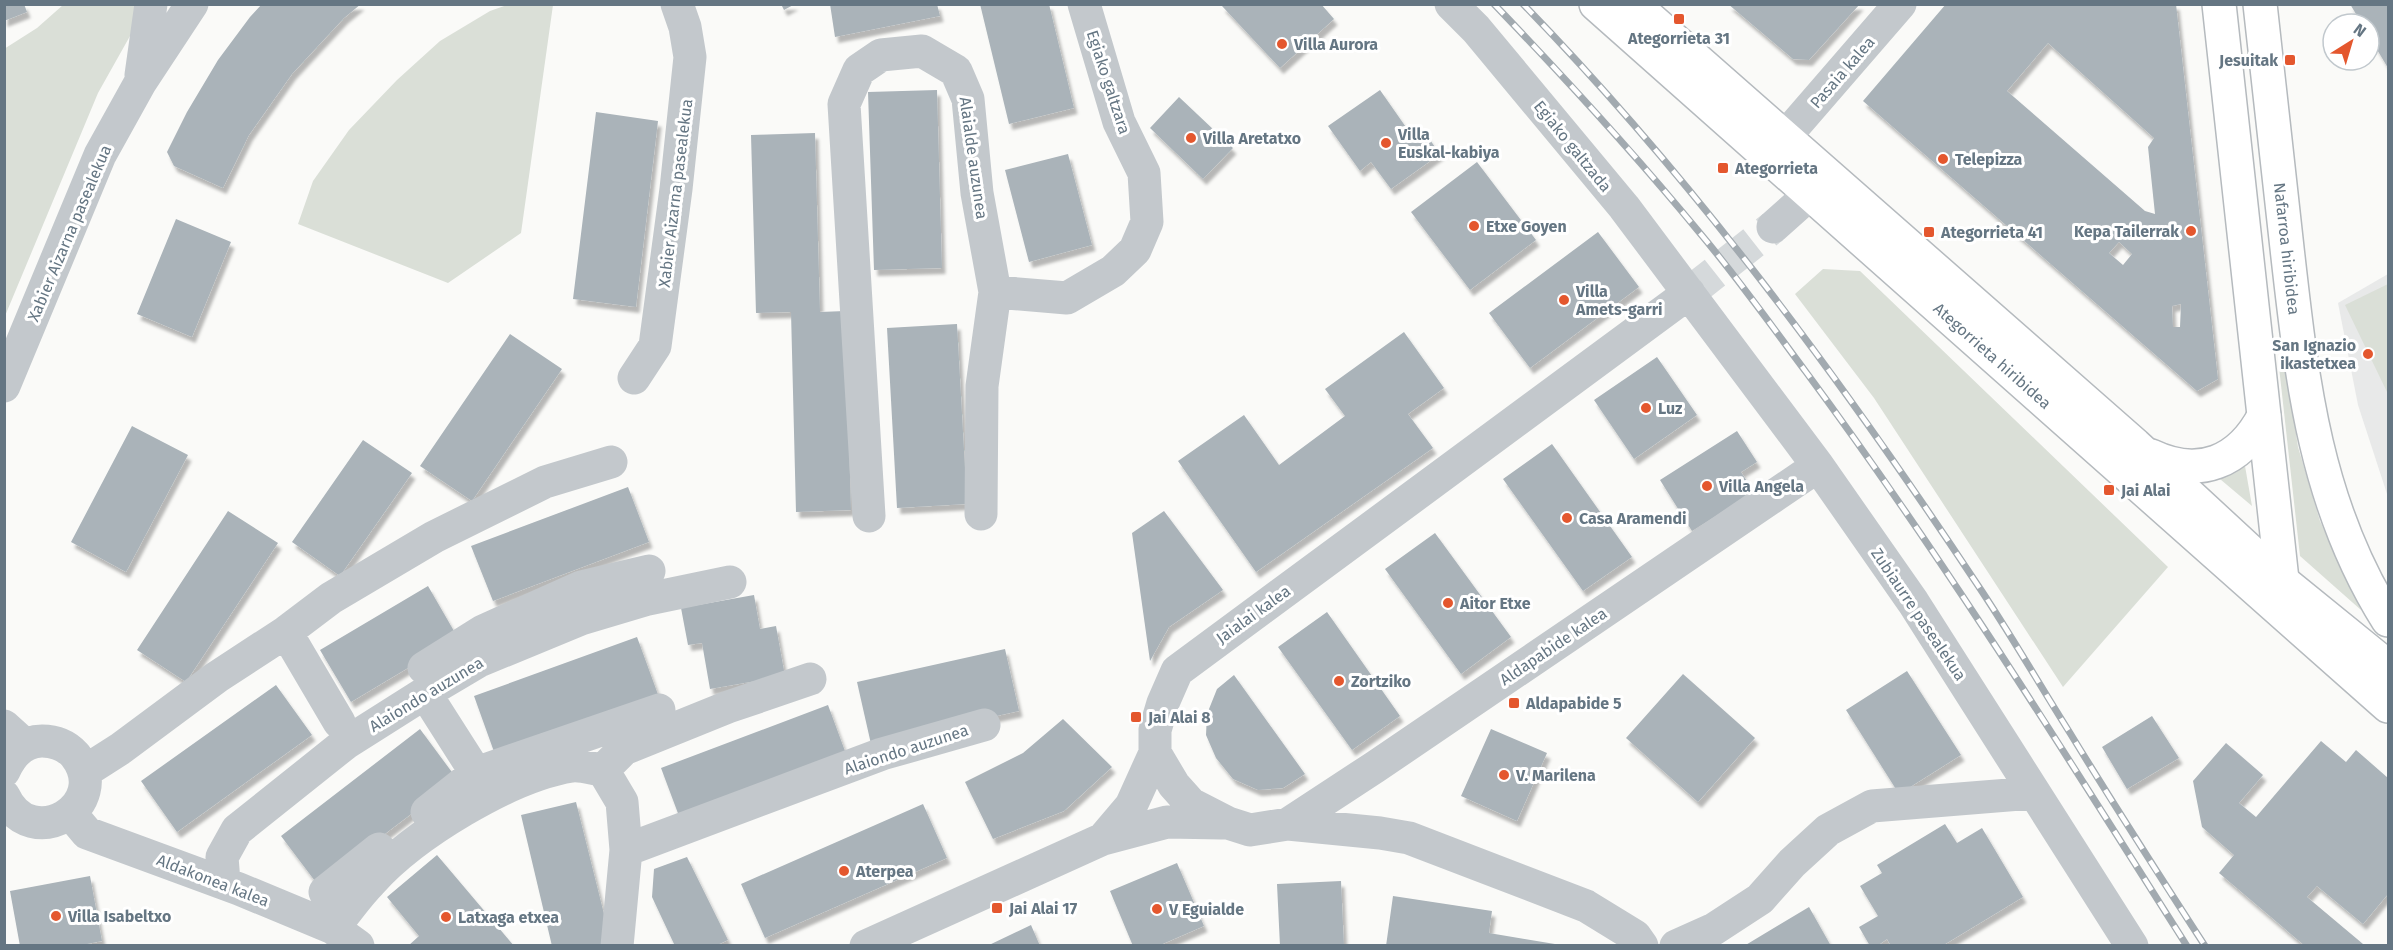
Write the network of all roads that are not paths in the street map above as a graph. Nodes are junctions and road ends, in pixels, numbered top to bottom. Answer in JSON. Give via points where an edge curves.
{"nodes":[{"id":1,"x":151,"y":4,"type":"edge"},
{"id":2,"x":192,"y":4,"type":"edge"},
{"id":3,"x":677,"y":4,"type":"edge"},
{"id":4,"x":1084,"y":4,"type":"edge"},
{"id":5,"x":1451,"y":4,"type":"edge"},
{"id":6,"x":1596,"y":4,"type":"edge"},
{"id":7,"x":1633,"y":4,"type":"edge"},
{"id":8,"x":1900,"y":4,"type":"edge"},
{"id":9,"x":2219,"y":4,"type":"edge"},
{"id":10,"x":2260,"y":4,"type":"edge"},
{"id":11,"x":140,"y":83,"type":"junction"},
{"id":12,"x":1781,"y":152,"type":"junction"},
{"id":13,"x":1813,"y":180,"type":"junction"},
{"id":14,"x":1773,"y":227,"type":"tunnel mouth"},
{"id":15,"x":995,"y":292,"type":"junction"},
{"id":16,"x":1689,"y":293,"type":"junction"},
{"id":17,"x":634,"y":378,"type":"dead end"},
{"id":18,"x":4,"y":387,"type":"edge"},
{"id":19,"x":2264,"y":416,"type":"junction"},
{"id":20,"x":2135,"y":445,"type":"junction"},
{"id":21,"x":611,"y":462,"type":"dead end"},
{"id":22,"x":1818,"y":466,"type":"junction"},
{"id":23,"x":981,"y":514,"type":"dead end"},
{"id":24,"x":869,"y":516,"type":"dead end"},
{"id":25,"x":649,"y":571,"type":"dead end"},
{"id":26,"x":2282,"y":580,"type":"junction"},
{"id":27,"x":730,"y":582,"type":"dead end"},
{"id":28,"x":2287,"y":618,"type":"junction"},
{"id":29,"x":2388,"y":620,"type":"edge"},
{"id":30,"x":286,"y":632,"type":"junction"},
{"id":31,"x":2388,"y":667,"type":"edge"},
{"id":32,"x":810,"y":679,"type":"dead end"},
{"id":33,"x":425,"y":693,"type":"junction"},
{"id":34,"x":2388,"y":706,"type":"edge"},
{"id":35,"x":659,"y":710,"type":"dead end"},
{"id":36,"x":339,"y":722,"type":"junction"},
{"id":37,"x":984,"y":725,"type":"dead end"},
{"id":38,"x":15,"y":735,"type":"edge"},
{"id":39,"x":1155,"y":753,"type":"junction"},
{"id":40,"x":603,"y":770,"type":"junction"},
{"id":41,"x":4,"y":771,"type":"edge"},
{"id":42,"x":84,"y":772,"type":"junction"},
{"id":43,"x":476,"y":773,"type":"junction"},
{"id":44,"x":2034,"y":793,"type":"junction"},
{"id":45,"x":4,"y":796,"type":"edge"},
{"id":46,"x":70,"y":814,"type":"junction"},
{"id":47,"x":214,"y":821,"type":"dead end"},
{"id":48,"x":1228,"y":823,"type":"junction"},
{"id":49,"x":1288,"y":824,"type":"junction"},
{"id":50,"x":1103,"y":839,"type":"junction"},
{"id":51,"x":626,"y":850,"type":"junction"},
{"id":52,"x":224,"y":882,"type":"junction"},
{"id":53,"x":325,"y":892,"type":"dead end"},
{"id":54,"x":346,"y":937,"type":"edge"},
{"id":55,"x":617,"y":945,"type":"edge"},
{"id":56,"x":866,"y":945,"type":"edge"},
{"id":57,"x":1642,"y":945,"type":"edge"},
{"id":58,"x":1676,"y":945,"type":"edge"},
{"id":59,"x":2132,"y":945,"type":"edge"}],
"edges":[{"from":1,"to":11,"type":"street","name":"Xabier Aizarna pasealekua"},
{"from":2,"to":11,"type":"street","name":"Xabier Aizarna pasealekua"},
{"from":3,"to":17,"type":"street","name":"Xabier Aizarna pasealekua","via":[[686,27],[690,57],[679,168],[655,346]]},
{"from":4,"to":15,"type":"street","name":"Egiako galtzara","via":[[1119,122],[1144,173],[1147,222],[1136,250],[1113,271],[1067,298]]},
{"from":5,"to":16,"type":"street","name":"Egiako galtzada","via":[[1562,131]]},
{"from":6,"to":12,"type":"main road","name":"Ategorrieta hiribidea"},
{"from":7,"to":12,"type":"main road","name":"Ategorrieta hiribidea"},
{"from":8,"to":12,"type":"street","name":"Pasaia kalea"},
{"from":9,"to":19,"type":"main road"},
{"from":10,"to":29,"type":"main road","name":"Nafarroa hiribidea","via":[[2299,352],[2313,433],[2338,519]]},
{"from":11,"to":18,"type":"street","name":"Xabier Aizarna pasealekua","via":[[100,155]]},
{"from":12,"to":13,"type":"main road","name":"Ategorrieta hiribidea"},
{"from":13,"to":14,"type":"street"},
{"from":13,"to":20,"type":"main road","name":"Ategorrieta hiribidea"},
{"from":13,"to":28,"type":"main road","name":"Ategorrieta hiribidea"},
{"from":15,"to":23,"type":"street","name":"Alaialde auzunea","via":[[982,386]]},
{"from":15,"to":24,"type":"street","name":"Alaialde auzunea","via":[[977,193],[968,99],[956,71],[922,51],[881,55],[859,70],[844,104]]},
{"from":16,"to":22,"type":"street","name":"Zubiaurre pasealekua"},
{"from":16,"to":39,"type":"street","name":"Jaialai kalea","via":[[1177,671],[1155,730]]},
{"from":19,"to":20,"type":"main road","via":[[2256,431],[2231,456],[2206,465],[2164,462]]},
{"from":19,"to":26,"type":"main road"},
{"from":20,"to":26,"type":"main road","name":"Ategorrieta hiribidea"},
{"from":21,"to":30,"type":"street","via":[[544,482],[434,537],[331,598]]},
{"from":22,"to":44,"type":"street","name":"Zubiaurre pasealekua","via":[[1913,602]]},
{"from":22,"to":49,"type":"street","name":"Aldapabide kalea"},
{"from":25,"to":36,"type":"street","via":[[581,587],[483,631]]},
{"from":26,"to":28,"type":"main road"},
{"from":26,"to":31,"type":"main road","name":"Ategorrieta hiribidea"},
{"from":27,"to":33,"type":"street","name":"Alaiondo auzunea","via":[[648,599],[581,620],[479,661]]},
{"from":28,"to":34,"type":"main road","name":"Ategorrieta hiribidea"},
{"from":30,"to":36,"type":"street"},
{"from":30,"to":42,"type":"street"},
{"from":32,"to":40,"type":"street","via":[[624,748]]},
{"from":33,"to":43,"type":"street"},
{"from":33,"to":52,"type":"street","name":"Alaiondo auzunea","via":[[346,743],[237,830],[222,857]]},
{"from":35,"to":43,"type":"street"},
{"from":36,"to":47,"type":"street"},
{"from":37,"to":51,"type":"street","name":"Alaiondo auzunea","via":[[882,754]]},
{"from":38,"to":41,"type":"street"},
{"from":38,"to":42,"type":"street","via":[[56,742],[70,750]]},
{"from":39,"to":48,"type":"street","via":[[1191,804]]},
{"from":39,"to":50,"type":"street","name":"Jaialai kalea","via":[[1131,806]]},
{"from":40,"to":51,"type":"street","via":[[622,802]]},
{"from":40,"to":54,"type":"street","via":[[574,766],[524,778],[472,805],[412,845],[372,880]]},
{"from":42,"to":46,"type":"street","via":[[82,798]]},
{"from":43,"to":53,"type":"street"},
{"from":44,"to":58,"type":"street","via":[[1872,806],[1828,830],[1792,862],[1760,900],[1714,929]]},
{"from":44,"to":59,"type":"street","name":"Zubiaurre pasealekua"},
{"from":45,"to":46,"type":"street","via":[[16,813],[38,823]]},
{"from":46,"to":52,"type":"street","name":"Aldakonea kalea","via":[[87,833]]},
{"from":48,"to":49,"type":"street","name":"Aldapabide kalea","via":[[1250,830]]},
{"from":48,"to":50,"type":"street","via":[[1167,822]]},
{"from":49,"to":57,"type":"street","name":"Aldapabide kalea","via":[[1380,833],[1428,844],[1586,906],[1635,936]]},
{"from":50,"to":56,"type":"street","name":"Jaialai kalea"},
{"from":51,"to":55,"type":"street"},
{"from":52,"to":54,"type":"street","name":"Aldakonea kalea"}]}
